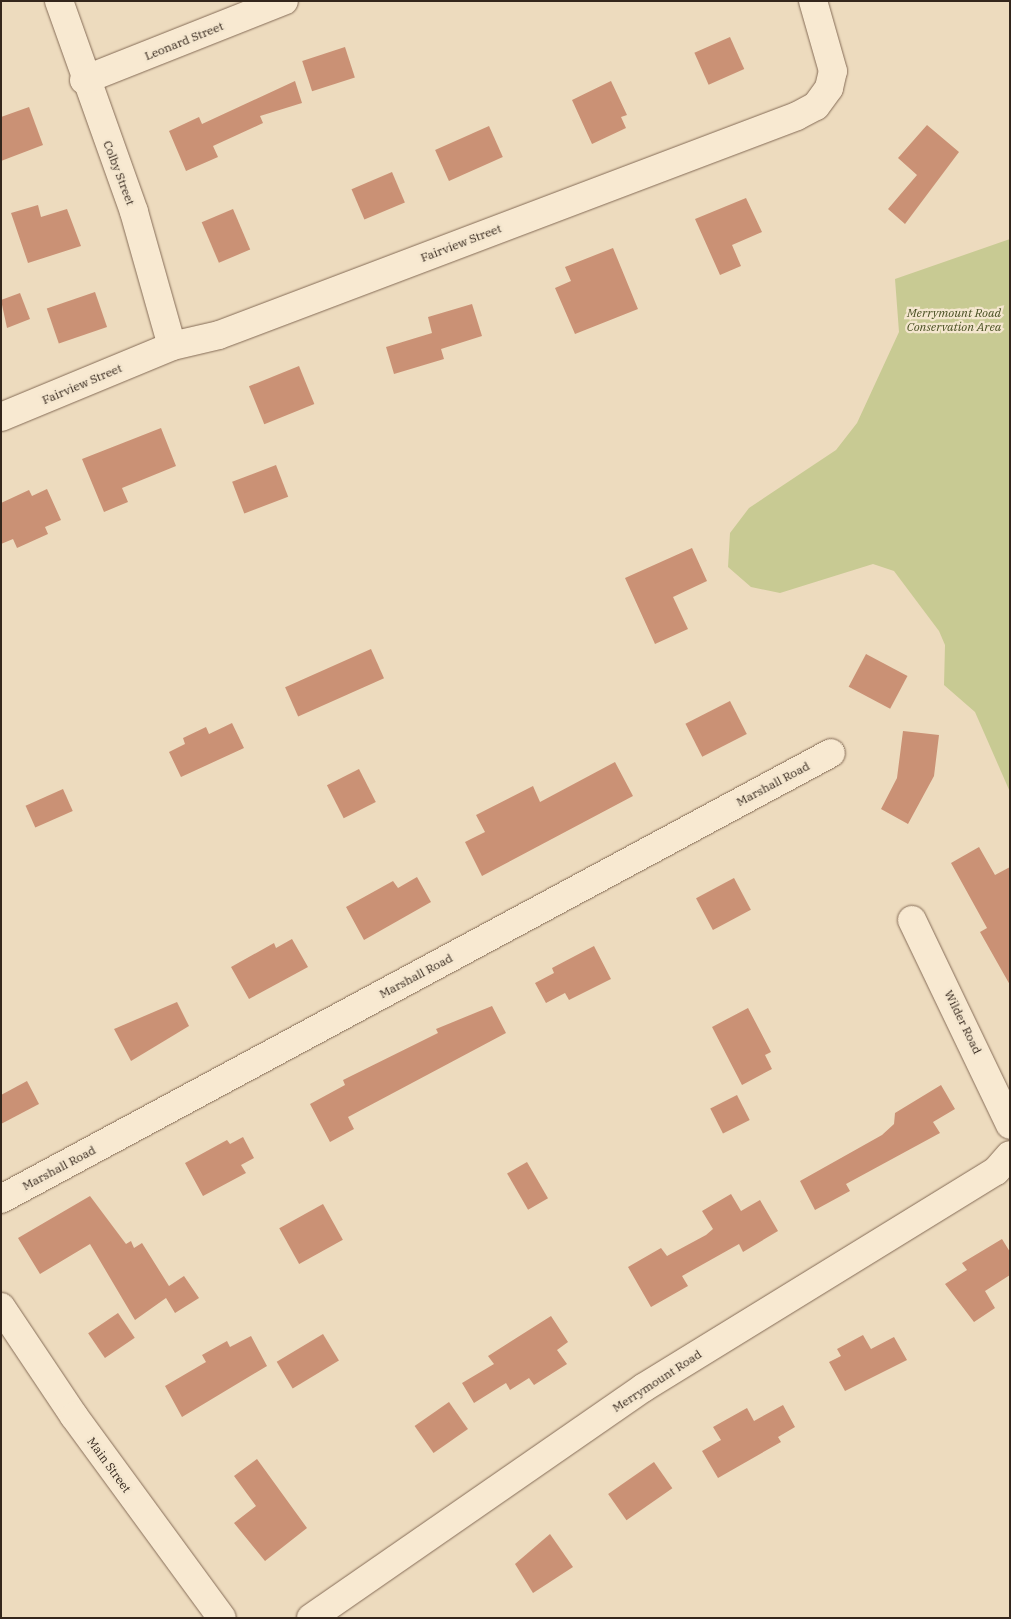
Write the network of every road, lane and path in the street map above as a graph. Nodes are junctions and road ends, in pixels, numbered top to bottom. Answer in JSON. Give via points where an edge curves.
{"nodes":[{"id":1,"x":59,"y":1,"type":"edge"},
{"id":2,"x":284,"y":1,"type":"edge"},
{"id":3,"x":813,"y":1,"type":"edge"},
{"id":4,"x":84,"y":80,"type":"junction"},
{"id":5,"x":172,"y":346,"type":"junction"},
{"id":6,"x":1,"y":418,"type":"edge"},
{"id":7,"x":831,"y":753,"type":"dead end"},
{"id":8,"x":912,"y":920,"type":"dead end"},
{"id":9,"x":1010,"y":1125,"type":"edge"},
{"id":10,"x":1010,"y":1155,"type":"edge"},
{"id":11,"x":1,"y":1199,"type":"edge"},
{"id":12,"x":1,"y":1307,"type":"edge"},
{"id":13,"x":222,"y":1618,"type":"edge"},
{"id":14,"x":311,"y":1618,"type":"edge"}],
"edges":[{"from":1,"to":4,"type":"street","name":"Colby Street"},
{"from":2,"to":4,"type":"street","name":"Leonard Street"},
{"from":3,"to":5,"type":"street","name":"Fairview Street","via":[[833,71],[829,88],[816,106],[219,335]]},
{"from":4,"to":5,"type":"street","name":"Colby Street","via":[[134,212]]},
{"from":5,"to":6,"type":"street","name":"Fairview Street"},
{"from":7,"to":11,"type":"street","name":"Marshall Road"},
{"from":8,"to":9,"type":"street","name":"Wilder Road"},
{"from":10,"to":14,"type":"street","name":"Merrymount Road","via":[[996,1171],[643,1388]]},
{"from":12,"to":13,"type":"street","name":"Main Street","via":[[79,1424]]}]}
